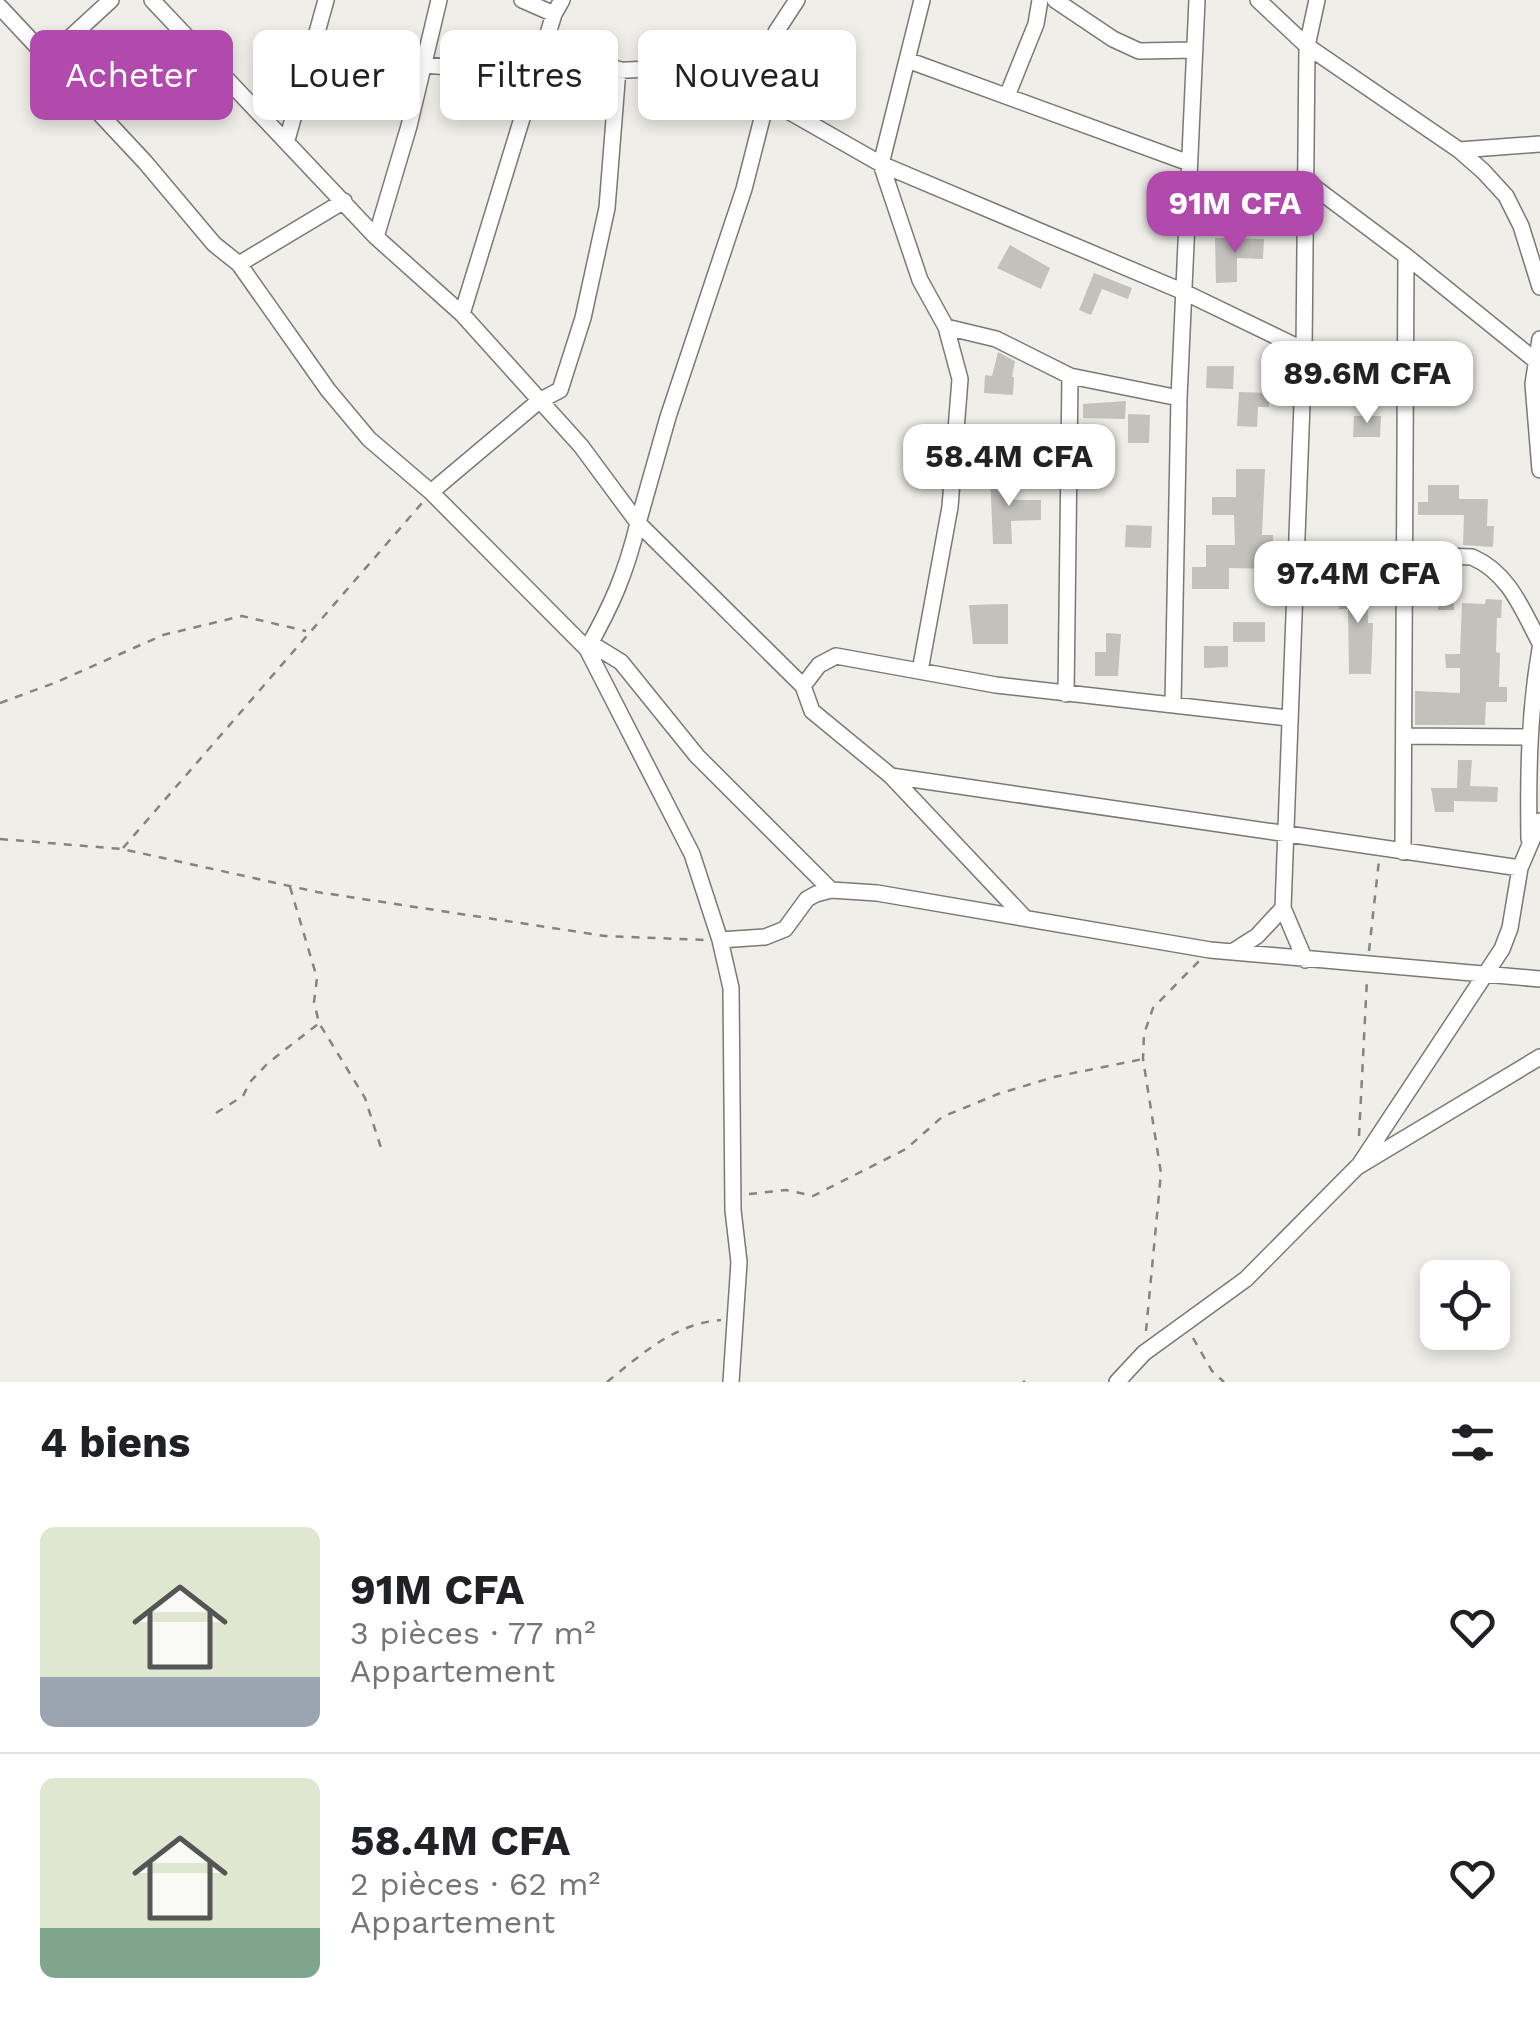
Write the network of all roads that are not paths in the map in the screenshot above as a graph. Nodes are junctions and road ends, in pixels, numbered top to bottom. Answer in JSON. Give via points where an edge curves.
{"nodes":[{"id":1,"x":111,"y":0,"type":"edge"},
{"id":2,"x":152,"y":0,"type":"edge"},
{"id":3,"x":326,"y":0,"type":"edge"},
{"id":4,"x":438,"y":0,"type":"edge"},
{"id":5,"x":522,"y":0,"type":"edge"},
{"id":6,"x":798,"y":0,"type":"edge"},
{"id":7,"x":922,"y":0,"type":"edge"},
{"id":8,"x":1040,"y":0,"type":"edge"},
{"id":9,"x":1055,"y":0,"type":"edge"},
{"id":10,"x":1197,"y":0,"type":"edge"},
{"id":11,"x":1258,"y":0,"type":"edge"},
{"id":12,"x":1318,"y":0,"type":"edge"},
{"id":13,"x":0,"y":7,"type":"edge"},
{"id":14,"x":558,"y":7,"type":"edge"},
{"id":15,"x":78,"y":30,"type":"edge"},
{"id":16,"x":777,"y":30,"type":"edge"},
{"id":17,"x":30,"y":38,"type":"edge"},
{"id":18,"x":1307,"y":46,"type":"junction"},
{"id":19,"x":1195,"y":50,"type":"junction"},
{"id":20,"x":910,"y":61,"type":"junction"},
{"id":21,"x":424,"y":65,"type":"junction"},
{"id":22,"x":440,"y":66,"type":"edge"},
{"id":23,"x":618,"y":69,"type":"edge"},
{"id":24,"x":638,"y":70,"type":"edge"},
{"id":25,"x":1006,"y":96,"type":"junction"},
{"id":26,"x":107,"y":120,"type":"edge"},
{"id":27,"x":522,"y":120,"type":"edge"},
{"id":28,"x":614,"y":120,"type":"edge"},
{"id":29,"x":762,"y":120,"type":"edge"},
{"id":30,"x":804,"y":120,"type":"edge"},
{"id":31,"x":287,"y":140,"type":"junction"},
{"id":32,"x":1540,"y":144,"type":"edge"},
{"id":33,"x":1459,"y":150,"type":"junction"},
{"id":34,"x":1189,"y":162,"type":"junction"},
{"id":35,"x":882,"y":164,"type":"junction"},
{"id":36,"x":1306,"y":181,"type":"junction"},
{"id":37,"x":344,"y":201,"type":"junction"},
{"id":38,"x":376,"y":237,"type":"junction"},
{"id":39,"x":1406,"y":256,"type":"junction"},
{"id":40,"x":240,"y":264,"type":"junction"},
{"id":41,"x":1540,"y":287,"type":"edge"},
{"id":42,"x":1184,"y":292,"type":"junction"},
{"id":43,"x":462,"y":314,"type":"junction"},
{"id":44,"x":946,"y":328,"type":"junction"},
{"id":45,"x":1540,"y":339,"type":"edge"},
{"id":46,"x":1304,"y":350,"type":"junction"},
{"id":47,"x":1536,"y":361,"type":"junction"},
{"id":48,"x":1070,"y":376,"type":"junction"},
{"id":49,"x":1179,"y":398,"type":"junction"},
{"id":50,"x":539,"y":402,"type":"junction"},
{"id":51,"x":1540,"y":470,"type":"edge"},
{"id":52,"x":431,"y":492,"type":"junction"},
{"id":53,"x":638,"y":524,"type":"junction"},
{"id":54,"x":1295,"y":550,"type":"junction"},
{"id":55,"x":1406,"y":552,"type":"junction"},
{"id":56,"x":588,"y":646,"type":"junction"},
{"id":57,"x":1540,"y":646,"type":"edge"},
{"id":58,"x":920,"y":671,"type":"junction"},
{"id":59,"x":803,"y":686,"type":"junction"},
{"id":60,"x":1066,"y":694,"type":"junction"},
{"id":61,"x":1173,"y":704,"type":"junction"},
{"id":62,"x":1288,"y":718,"type":"junction"},
{"id":63,"x":1404,"y":736,"type":"junction"},
{"id":64,"x":1528,"y":737,"type":"junction"},
{"id":65,"x":891,"y":776,"type":"junction"},
{"id":66,"x":1540,"y":821,"type":"edge"},
{"id":67,"x":1285,"y":834,"type":"junction"},
{"id":68,"x":1529,"y":847,"type":"junction"},
{"id":69,"x":1403,"y":852,"type":"junction"},
{"id":70,"x":1520,"y":868,"type":"junction"},
{"id":71,"x":831,"y":890,"type":"junction"},
{"id":72,"x":1283,"y":908,"type":"junction"},
{"id":73,"x":1024,"y":918,"type":"junction"},
{"id":74,"x":720,"y":940,"type":"junction"},
{"id":75,"x":1232,"y":952,"type":"junction"},
{"id":76,"x":1306,"y":960,"type":"junction"},
{"id":77,"x":1486,"y":976,"type":"junction"},
{"id":78,"x":1540,"y":979,"type":"edge"},
{"id":79,"x":1540,"y":1058,"type":"edge"},
{"id":80,"x":1357,"y":1167,"type":"junction"},
{"id":81,"x":732,"y":1382,"type":"edge"},
{"id":82,"x":1118,"y":1382,"type":"edge"}],
"edges":[{"from":1,"to":15,"type":"street"},
{"from":2,"to":31,"type":"street"},
{"from":3,"to":31,"type":"street"},
{"from":4,"to":21,"type":"street"},
{"from":5,"to":14,"type":"street"},
{"from":6,"to":16,"type":"street"},
{"from":7,"to":20,"type":"street"},
{"from":8,"to":25,"type":"street"},
{"from":9,"to":19,"type":"street","via":[[1139,51]]},
{"from":10,"to":19,"type":"street"},
{"from":11,"to":18,"type":"street"},
{"from":12,"to":18,"type":"street"},
{"from":13,"to":17,"type":"street"},
{"from":18,"to":33,"type":"street"},
{"from":18,"to":36,"type":"street"},
{"from":19,"to":34,"type":"street"},
{"from":20,"to":25,"type":"street"},
{"from":20,"to":35,"type":"street"},
{"from":21,"to":22,"type":"street"},
{"from":21,"to":38,"type":"street"},
{"from":23,"to":24,"type":"street"},
{"from":25,"to":34,"type":"street"},
{"from":26,"to":40,"type":"street","via":[[196,224]]},
{"from":27,"to":43,"type":"street"},
{"from":28,"to":50,"type":"street","via":[[607,208],[583,318],[560,390]]},
{"from":29,"to":53,"type":"street"},
{"from":30,"to":35,"type":"street"},
{"from":31,"to":37,"type":"street"},
{"from":32,"to":33,"type":"street"},
{"from":33,"to":41,"type":"street","via":[[1506,196]]},
{"from":34,"to":42,"type":"street"},
{"from":35,"to":42,"type":"street"},
{"from":35,"to":44,"type":"street","via":[[920,280]]},
{"from":36,"to":39,"type":"street"},
{"from":36,"to":46,"type":"street"},
{"from":37,"to":38,"type":"street"},
{"from":37,"to":40,"type":"street"},
{"from":38,"to":43,"type":"street"},
{"from":39,"to":47,"type":"street"},
{"from":39,"to":55,"type":"street"},
{"from":40,"to":52,"type":"street","via":[[328,390]]},
{"from":42,"to":46,"type":"street"},
{"from":42,"to":49,"type":"street"},
{"from":43,"to":50,"type":"street"},
{"from":44,"to":48,"type":"street","via":[[996,339]]},
{"from":44,"to":58,"type":"street","via":[[960,379],[950,507]]},
{"from":45,"to":47,"type":"street"},
{"from":46,"to":54,"type":"street"},
{"from":47,"to":51,"type":"street"},
{"from":48,"to":49,"type":"street"},
{"from":48,"to":60,"type":"street"},
{"from":49,"to":61,"type":"street"},
{"from":50,"to":52,"type":"street"},
{"from":50,"to":53,"type":"street"},
{"from":52,"to":56,"type":"street"},
{"from":53,"to":56,"type":"street","via":[[626,574]]},
{"from":53,"to":59,"type":"street"},
{"from":54,"to":55,"type":"street"},
{"from":54,"to":62,"type":"street"},
{"from":55,"to":57,"type":"street","via":[[1487,563],[1503,578]]},
{"from":55,"to":63,"type":"street"},
{"from":56,"to":71,"type":"street","via":[[621,662],[697,756]]},
{"from":56,"to":74,"type":"street","via":[[692,854]]},
{"from":57,"to":64,"type":"street"},
{"from":58,"to":59,"type":"street","via":[[836,656]]},
{"from":58,"to":60,"type":"street"},
{"from":59,"to":65,"type":"street","via":[[812,711]]},
{"from":60,"to":61,"type":"street"},
{"from":61,"to":62,"type":"street"},
{"from":62,"to":67,"type":"street"},
{"from":63,"to":64,"type":"street"},
{"from":63,"to":69,"type":"street"},
{"from":64,"to":68,"type":"street"},
{"from":65,"to":67,"type":"street"},
{"from":65,"to":73,"type":"street"},
{"from":66,"to":68,"type":"street"},
{"from":67,"to":69,"type":"street"},
{"from":67,"to":72,"type":"street"},
{"from":68,"to":70,"type":"street"},
{"from":69,"to":70,"type":"street"},
{"from":70,"to":77,"type":"street","via":[[1510,928]]},
{"from":71,"to":73,"type":"street"},
{"from":71,"to":74,"type":"street","via":[[807,899],[784,929]]},
{"from":72,"to":75,"type":"street"},
{"from":72,"to":76,"type":"street"},
{"from":73,"to":75,"type":"street"},
{"from":74,"to":81,"type":"street","via":[[731,988],[739,1262]]},
{"from":75,"to":76,"type":"street"},
{"from":76,"to":77,"type":"street"},
{"from":77,"to":78,"type":"street"},
{"from":77,"to":80,"type":"street"},
{"from":79,"to":80,"type":"street"},
{"from":80,"to":82,"type":"street","via":[[1246,1278],[1144,1353]]}]}
